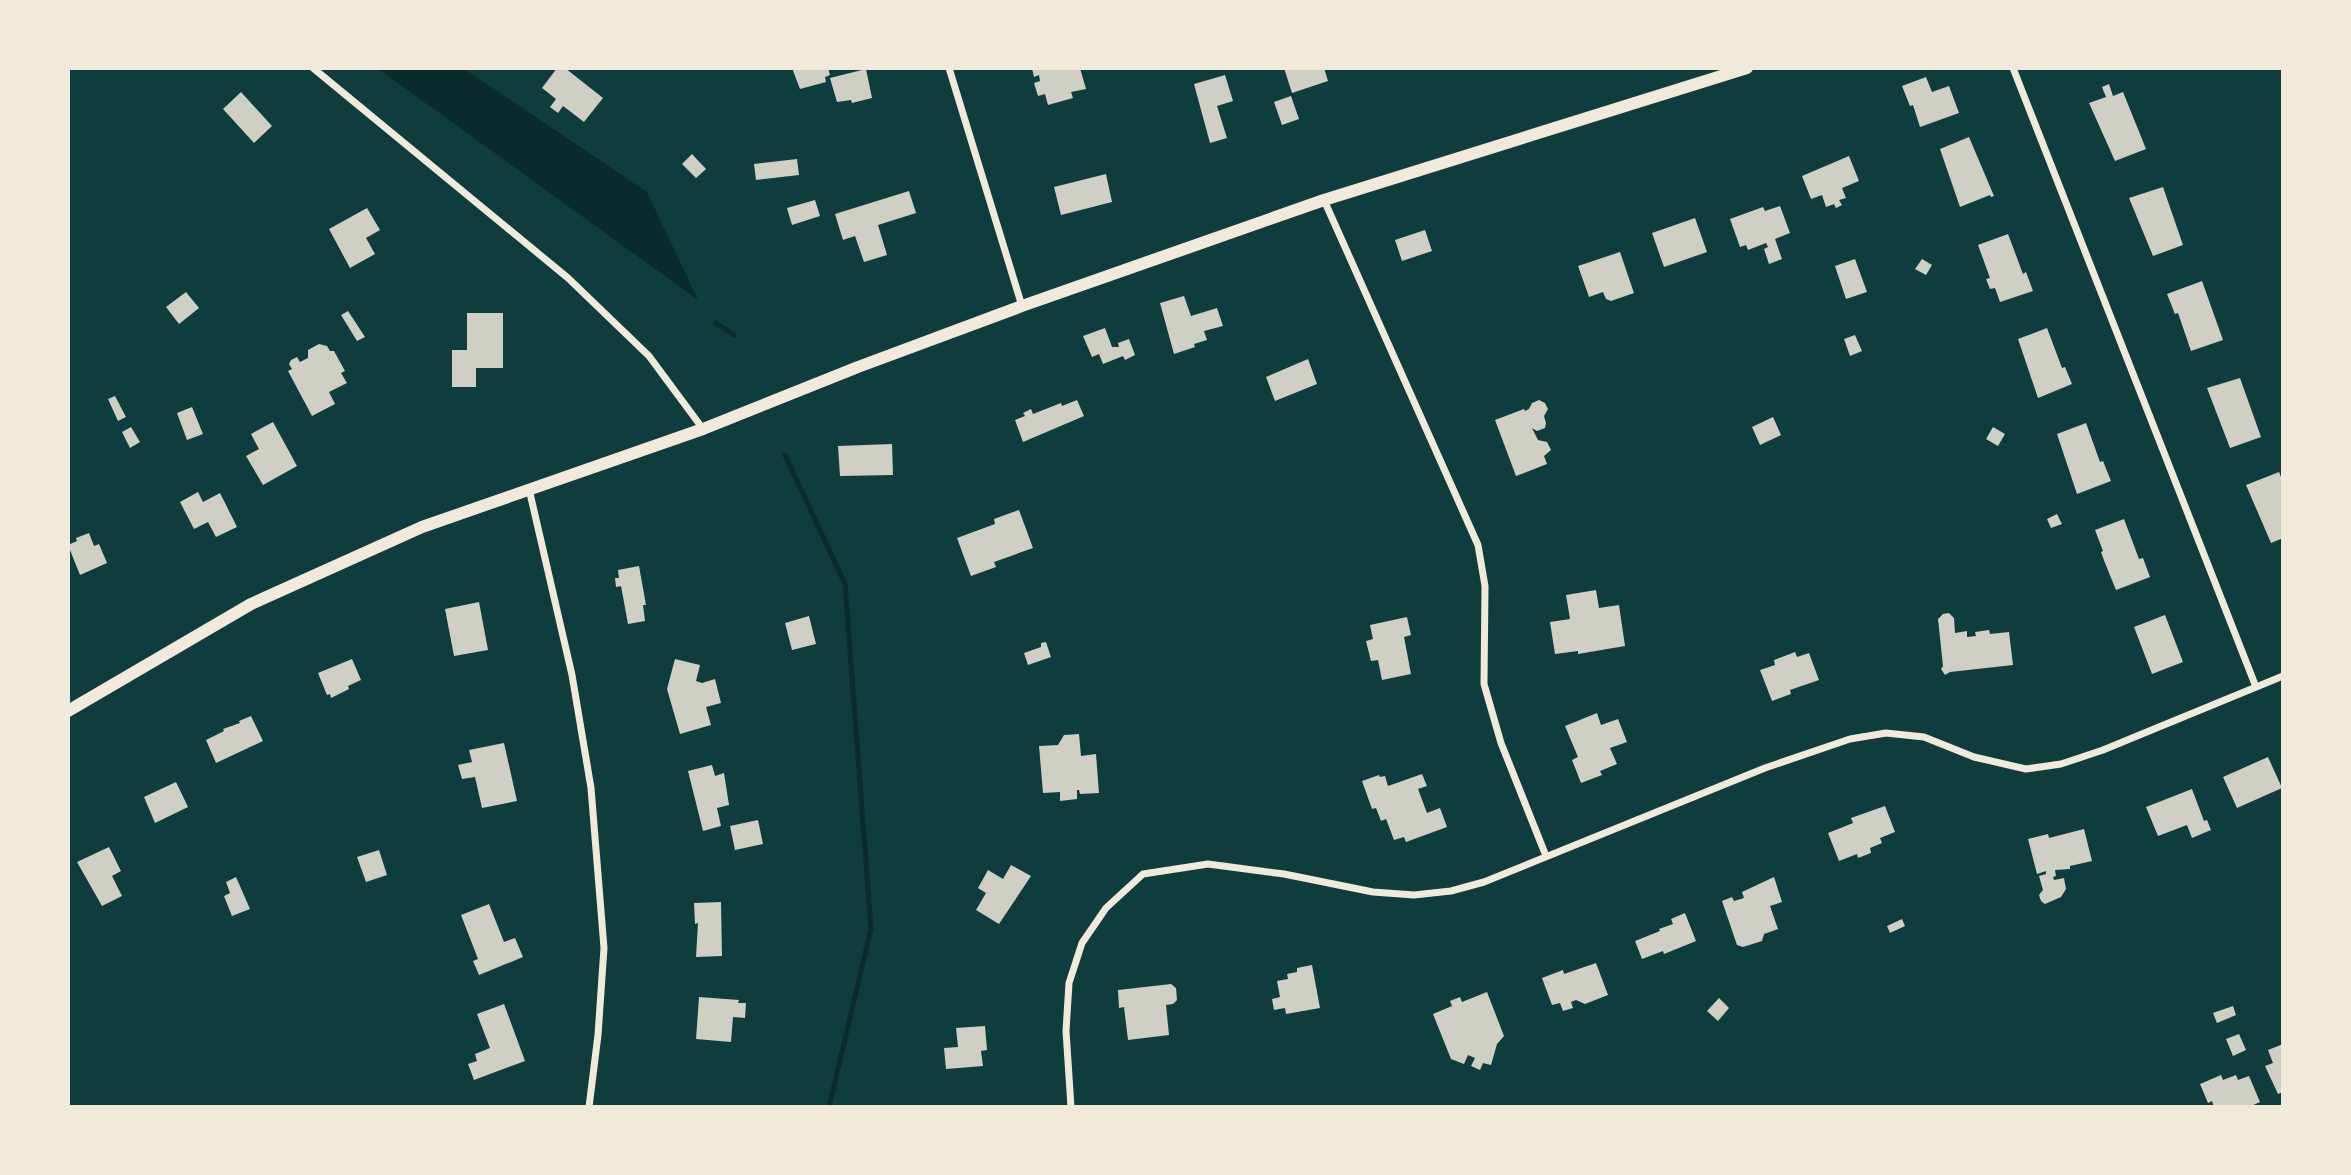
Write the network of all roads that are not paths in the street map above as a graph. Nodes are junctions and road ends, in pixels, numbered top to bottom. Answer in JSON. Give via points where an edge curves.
{"nodes":[{"id":1,"x":313,"y":68,"type":"edge"},
{"id":2,"x":949,"y":68,"type":"edge"},
{"id":3,"x":2013,"y":68,"type":"edge"},
{"id":4,"x":1739,"y":69,"type":"edge"},
{"id":5,"x":1324,"y":201,"type":"junction"},
{"id":6,"x":1022,"y":306,"type":"junction"},
{"id":7,"x":703,"y":429,"type":"junction"},
{"id":8,"x":529,"y":489,"type":"junction"},
{"id":9,"x":2283,"y":677,"type":"edge"},
{"id":10,"x":2256,"y":687,"type":"junction"},
{"id":11,"x":68,"y":711,"type":"edge"},
{"id":12,"x":1546,"y":856,"type":"junction"},
{"id":13,"x":589,"y":1107,"type":"edge"},
{"id":14,"x":1071,"y":1107,"type":"edge"}],
"edges":[{"from":1,"to":7,"type":"street","via":[[568,278],[649,356]]},
{"from":2,"to":6,"type":"street"},
{"from":3,"to":10,"type":"street"},
{"from":4,"to":5,"type":"main road"},
{"from":5,"to":6,"type":"main road"},
{"from":5,"to":12,"type":"street","via":[[1478,545],[1485,586],[1484,684],[1501,743]]},
{"from":6,"to":7,"type":"main road"},
{"from":7,"to":8,"type":"main road"},
{"from":8,"to":11,"type":"main road","via":[[422,527],[251,604]]},
{"from":8,"to":13,"type":"street","via":[[572,675],[591,788],[604,948]]},
{"from":9,"to":10,"type":"street"},
{"from":10,"to":12,"type":"street","via":[[2103,750],[2061,764],[2026,769],[1974,757],[1924,737],[1886,733],[1850,739]]},
{"from":12,"to":14,"type":"street","via":[[1484,882],[1414,895],[1208,864],[1143,874],[1106,908],[1088,934],[1069,983],[1066,1031]]}]}
